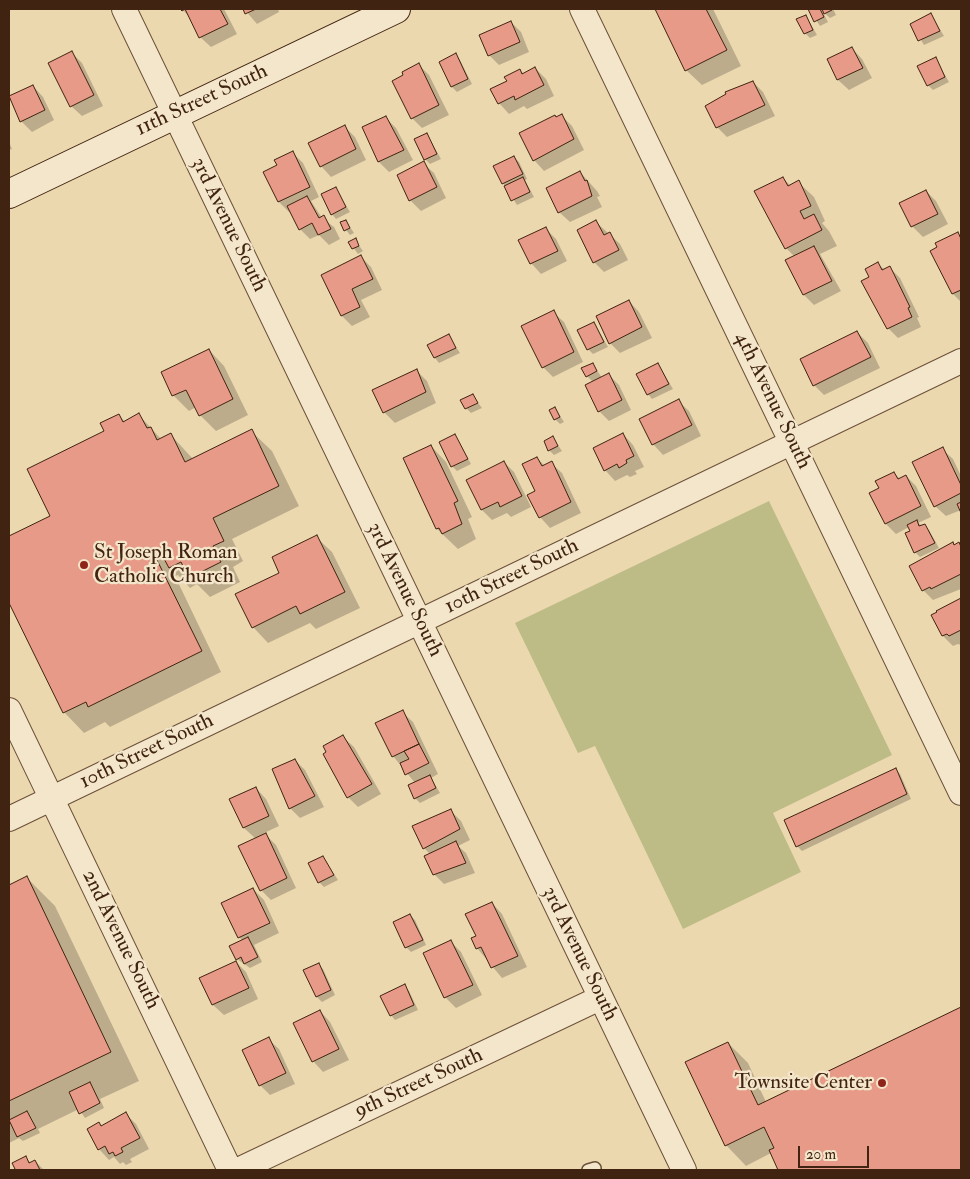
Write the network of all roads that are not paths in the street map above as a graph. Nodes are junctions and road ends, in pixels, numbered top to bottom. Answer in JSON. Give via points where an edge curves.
{"nodes":[{"id":1,"x":124,"y":9,"type":"edge"},
{"id":2,"x":396,"y":9,"type":"edge"},
{"id":3,"x":582,"y":9,"type":"edge"},
{"id":4,"x":174,"y":114,"type":"junction"},
{"id":5,"x":9,"y":194,"type":"edge"},
{"id":6,"x":961,"y":361,"type":"edge"},
{"id":7,"x":792,"y":442,"type":"junction"},
{"id":8,"x":419,"y":622,"type":"junction"},
{"id":9,"x":9,"y":710,"type":"edge"},
{"id":10,"x":961,"y":793,"type":"edge"},
{"id":11,"x":51,"y":798,"type":"junction"},
{"id":12,"x":9,"y":819,"type":"edge"},
{"id":13,"x":600,"y":998,"type":"junction"},
{"id":14,"x":230,"y":1170,"type":"edge"},
{"id":15,"x":238,"y":1170,"type":"edge"},
{"id":16,"x":684,"y":1170,"type":"edge"}],
"edges":[{"from":1,"to":4,"type":"street","name":"3rd Avenue South"},
{"from":2,"to":4,"type":"street","name":"11th Street South"},
{"from":3,"to":7,"type":"street","name":"4th Avenue South"},
{"from":4,"to":5,"type":"street","name":"11th Street South"},
{"from":4,"to":8,"type":"street","name":"3rd Avenue South"},
{"from":6,"to":7,"type":"street","name":"10th Street South"},
{"from":7,"to":8,"type":"street","name":"10th Street South"},
{"from":7,"to":10,"type":"street","name":"4th Avenue South"},
{"from":8,"to":11,"type":"street","name":"10th Street South"},
{"from":8,"to":13,"type":"street","name":"3rd Avenue South"},
{"from":9,"to":11,"type":"street","name":"2nd Avenue South"},
{"from":11,"to":12,"type":"street","name":"10th Street South"},
{"from":11,"to":14,"type":"street","name":"2nd Avenue South"},
{"from":13,"to":15,"type":"street","name":"9th Street South"},
{"from":13,"to":16,"type":"street","name":"3rd Avenue South"}]}
